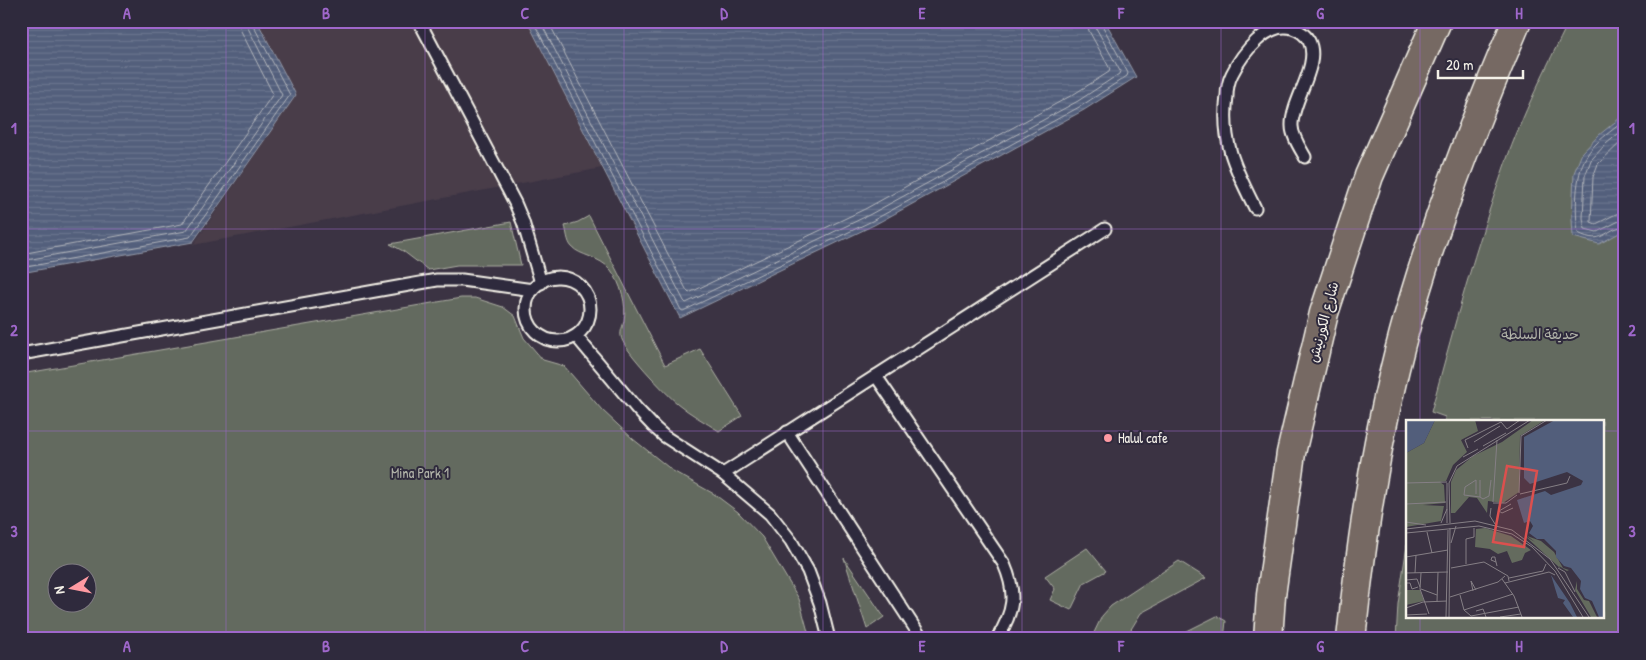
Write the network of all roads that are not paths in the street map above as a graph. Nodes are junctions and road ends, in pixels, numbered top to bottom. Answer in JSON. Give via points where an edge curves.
{"nodes":[{"id":1,"x":419,"y":21,"type":"edge"},
{"id":2,"x":1437,"y":21,"type":"edge"},
{"id":3,"x":1517,"y":21,"type":"edge"},
{"id":4,"x":1304,"y":157,"type":"dead end"},
{"id":5,"x":1255,"y":208,"type":"dead end"},
{"id":6,"x":1105,"y":229,"type":"dead end"},
{"id":7,"x":537,"y":286,"type":"junction"},
{"id":8,"x":576,"y":336,"type":"junction"},
{"id":9,"x":21,"y":354,"type":"edge"},
{"id":10,"x":876,"y":376,"type":"junction"},
{"id":11,"x":787,"y":432,"type":"junction"},
{"id":12,"x":723,"y":474,"type":"junction"},
{"id":13,"x":829,"y":639,"type":"edge"},
{"id":14,"x":922,"y":639,"type":"edge"},
{"id":15,"x":997,"y":639,"type":"edge"},
{"id":16,"x":1268,"y":639,"type":"edge"},
{"id":17,"x":1351,"y":639,"type":"edge"}],
"edges":[{"from":1,"to":7,"type":"lane","via":[[515,203],[523,222]]},
{"from":2,"to":16,"type":"highway","name":"شارع الكورنيش","via":[[1369,176],[1324,313],[1292,453]]},
{"from":3,"to":17,"type":"highway","via":[[1480,108],[1415,294],[1377,457]]},
{"from":4,"to":5,"type":"lane","via":[[1292,126],[1295,106],[1312,57],[1309,42],[1300,31],[1284,26],[1268,32],[1242,58],[1231,75],[1227,95],[1227,143],[1234,167]]},
{"from":6,"to":10,"type":"lane"},
{"from":7,"to":8,"type":"lane","via":[[528,300],[526,311],[536,332],[555,341],[566,341]]},
{"from":7,"to":8,"type":"lane","via":[[551,278],[562,277],[582,287],[591,307],[584,329]]},
{"from":7,"to":9,"type":"lane","via":[[437,280]]},
{"from":8,"to":12,"type":"lane","via":[[654,427]]},
{"from":10,"to":11,"type":"lane"},
{"from":10,"to":15,"type":"lane","via":[[1004,564],[1013,593],[1012,608]]},
{"from":11,"to":12,"type":"lane"},
{"from":11,"to":14,"type":"lane"},
{"from":12,"to":13,"type":"lane","via":[[770,514],[791,541],[808,571]]}]}
